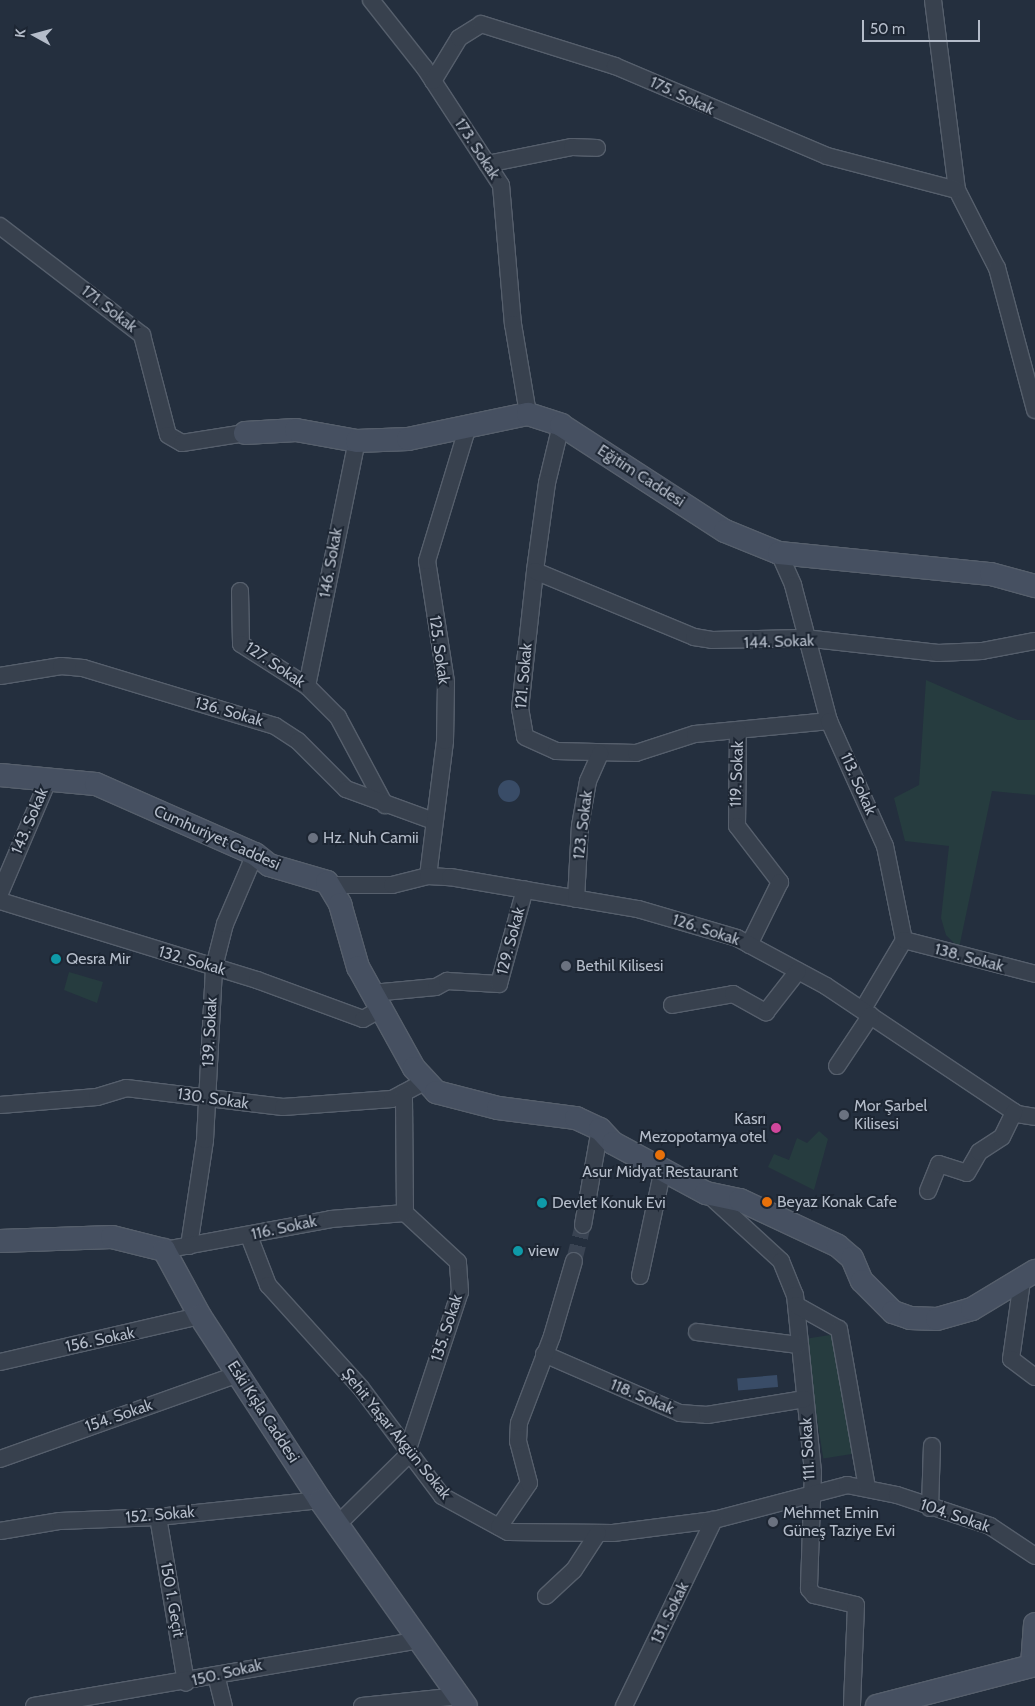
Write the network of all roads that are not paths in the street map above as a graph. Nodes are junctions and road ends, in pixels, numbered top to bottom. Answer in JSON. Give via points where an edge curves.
{"nodes":[{"id":1,"x":371,"y":0,"type":"edge"},
{"id":2,"x":933,"y":0,"type":"edge"},
{"id":3,"x":433,"y":81,"type":"junction"},
{"id":4,"x":597,"y":148,"type":"dead end"},
{"id":5,"x":487,"y":164,"type":"junction"},
{"id":6,"x":957,"y":190,"type":"junction"},
{"id":7,"x":0,"y":226,"type":"edge"},
{"id":8,"x":1035,"y":410,"type":"edge"},
{"id":9,"x":528,"y":414,"type":"junction"},
{"id":10,"x":561,"y":425,"type":"junction"},
{"id":11,"x":467,"y":429,"type":"junction"},
{"id":12,"x":245,"y":434,"type":"joint"},
{"id":13,"x":357,"y":441,"type":"junction"},
{"id":14,"x":779,"y":553,"type":"junction"},
{"id":15,"x":535,"y":571,"type":"junction"},
{"id":16,"x":1035,"y":586,"type":"edge"},
{"id":17,"x":240,"y":591,"type":"dead end"},
{"id":18,"x":804,"y":638,"type":"junction"},
{"id":19,"x":1035,"y":641,"type":"edge"},
{"id":20,"x":0,"y":676,"type":"edge"},
{"id":21,"x":307,"y":686,"type":"junction"},
{"id":22,"x":829,"y":721,"type":"junction"},
{"id":23,"x":738,"y":731,"type":"junction"},
{"id":24,"x":600,"y":754,"type":"junction"},
{"id":25,"x":0,"y":775,"type":"edge"},
{"id":26,"x":49,"y":778,"type":"junction"},
{"id":27,"x":385,"y":805,"type":"junction"},
{"id":28,"x":434,"y":821,"type":"junction"},
{"id":29,"x":255,"y":854,"type":"junction"},
{"id":30,"x":428,"y":876,"type":"junction"},
{"id":31,"x":332,"y":885,"type":"junction"},
{"id":32,"x":525,"y":889,"type":"junction"},
{"id":33,"x":0,"y":893,"type":"edge"},
{"id":34,"x":576,"y":899,"type":"junction"},
{"id":35,"x":0,"y":901,"type":"edge"},
{"id":36,"x":904,"y":940,"type":"junction"},
{"id":37,"x":749,"y":944,"type":"junction"},
{"id":38,"x":214,"y":967,"type":"junction"},
{"id":39,"x":798,"y":971,"type":"junction"},
{"id":40,"x":1035,"y":974,"type":"edge"},
{"id":41,"x":377,"y":1001,"type":"junction"},
{"id":42,"x":672,"y":1004,"type":"dead end"},
{"id":43,"x":867,"y":1012,"type":"junction"},
{"id":44,"x":837,"y":1066,"type":"dead end"},
{"id":45,"x":424,"y":1082,"type":"junction"},
{"id":46,"x":404,"y":1093,"type":"junction"},
{"id":47,"x":207,"y":1098,"type":"junction"},
{"id":48,"x":0,"y":1105,"type":"edge"},
{"id":49,"x":1014,"y":1112,"type":"junction"},
{"id":50,"x":1035,"y":1117,"type":"edge"},
{"id":51,"x":600,"y":1129,"type":"junction"},
{"id":52,"x":663,"y":1169,"type":"junction"},
{"id":53,"x":928,"y":1191,"type":"dead end"},
{"id":54,"x":706,"y":1193,"type":"junction"},
{"id":55,"x":404,"y":1212,"type":"junction"},
{"id":56,"x":583,"y":1225,"type":"tunnel mouth"},
{"id":57,"x":249,"y":1236,"type":"junction"},
{"id":58,"x":0,"y":1241,"type":"edge"},
{"id":59,"x":189,"y":1246,"type":"junction"},
{"id":60,"x":164,"y":1250,"type":"junction"},
{"id":61,"x":574,"y":1261,"type":"tunnel mouth"},
{"id":62,"x":640,"y":1276,"type":"dead end"},
{"id":63,"x":1028,"y":1276,"type":"edge"},
{"id":64,"x":796,"y":1305,"type":"junction"},
{"id":65,"x":200,"y":1316,"type":"junction"},
{"id":66,"x":697,"y":1332,"type":"dead end"},
{"id":67,"x":798,"y":1345,"type":"junction"},
{"id":68,"x":544,"y":1354,"type":"junction"},
{"id":69,"x":0,"y":1362,"type":"edge"},
{"id":70,"x":239,"y":1374,"type":"junction"},
{"id":71,"x":1035,"y":1377,"type":"edge"},
{"id":72,"x":804,"y":1398,"type":"junction"},
{"id":73,"x":932,"y":1446,"type":"dead end"},
{"id":74,"x":410,"y":1448,"type":"junction"},
{"id":75,"x":0,"y":1459,"type":"edge"},
{"id":76,"x":867,"y":1486,"type":"junction"},
{"id":77,"x":810,"y":1493,"type":"junction"},
{"id":78,"x":320,"y":1500,"type":"junction"},
{"id":79,"x":930,"y":1508,"type":"junction"},
{"id":80,"x":158,"y":1517,"type":"junction"},
{"id":81,"x":714,"y":1520,"type":"junction"},
{"id":82,"x":338,"y":1524,"type":"junction"},
{"id":83,"x":499,"y":1527,"type":"junction"},
{"id":84,"x":0,"y":1531,"type":"edge"},
{"id":85,"x":598,"y":1534,"type":"junction"},
{"id":86,"x":1035,"y":1556,"type":"edge"},
{"id":87,"x":546,"y":1596,"type":"dead end"},
{"id":88,"x":1035,"y":1624,"type":"edge"},
{"id":89,"x":419,"y":1640,"type":"junction"},
{"id":90,"x":1034,"y":1665,"type":"edge"},
{"id":91,"x":216,"y":1676,"type":"junction"},
{"id":92,"x":186,"y":1683,"type":"junction"},
{"id":93,"x":462,"y":1701,"type":"edge"},
{"id":94,"x":34,"y":1706,"type":"edge"},
{"id":95,"x":224,"y":1706,"type":"edge"},
{"id":96,"x":362,"y":1706,"type":"edge"},
{"id":97,"x":624,"y":1706,"type":"edge"},
{"id":98,"x":852,"y":1706,"type":"edge"},
{"id":99,"x":877,"y":1706,"type":"edge"}],
"edges":[{"from":1,"to":3,"type":"street","name":"173. Sokak"},
{"from":2,"to":6,"type":"street"},
{"from":3,"to":5,"type":"street","name":"173. Sokak"},
{"from":3,"to":6,"type":"street","name":"175. Sokak","via":[[460,38],[481,24],[615,66],[827,156]]},
{"from":4,"to":5,"type":"street","via":[[564,148]]},
{"from":5,"to":9,"type":"street","name":"173. Sokak","via":[[501,185],[513,324]]},
{"from":6,"to":8,"type":"street","via":[[997,268]]},
{"from":7,"to":12,"type":"street","name":"171. Sokak","via":[[142,335],[168,435],[182,443]]},
{"from":9,"to":10,"type":"street","name":"Eğitim Caddesi"},
{"from":9,"to":11,"type":"street"},
{"from":10,"to":14,"type":"street","name":"Eğitim Caddesi","via":[[725,531]]},
{"from":10,"to":15,"type":"street","name":"121. Sokak","via":[[546,484]]},
{"from":11,"to":13,"type":"street"},
{"from":11,"to":28,"type":"street","name":"125. Sokak","via":[[427,561],[446,682],[444,741]]},
{"from":12,"to":13,"type":"street","via":[[296,430]]},
{"from":13,"to":21,"type":"street","name":"146. Sokak"},
{"from":14,"to":16,"type":"street","name":"Eğitim Caddesi","via":[[991,574]]},
{"from":14,"to":18,"type":"street","name":"113. Sokak","via":[[793,585]]},
{"from":15,"to":18,"type":"street","name":"144. Sokak","via":[[694,637],[737,643]]},
{"from":15,"to":24,"type":"street","name":"121. Sokak","via":[[520,708],[525,737],[556,751]]},
{"from":17,"to":21,"type":"street","name":"127. Sokak","via":[[241,644]]},
{"from":18,"to":19,"type":"street","name":"144. Sokak","via":[[938,653],[982,651]]},
{"from":18,"to":22,"type":"street","name":"113. Sokak"},
{"from":20,"to":27,"type":"street","name":"136. Sokak","via":[[61,666],[84,668],[275,726],[298,741],[346,789]]},
{"from":21,"to":27,"type":"street","name":"127. Sokak","via":[[338,717]]},
{"from":22,"to":23,"type":"street","name":"121. Sokak"},
{"from":22,"to":36,"type":"street","name":"113. Sokak","via":[[885,846]]},
{"from":23,"to":24,"type":"street","name":"121. Sokak","via":[[695,734],[636,753]]},
{"from":23,"to":37,"type":"street","name":"119. Sokak","via":[[737,826],[780,882]]},
{"from":24,"to":34,"type":"street","name":"123. Sokak","via":[[588,781],[580,826]]},
{"from":25,"to":26,"type":"street","name":"Cumhuriyet Caddesi"},
{"from":26,"to":29,"type":"street","name":"Cumhuriyet Caddesi","via":[[96,784]]},
{"from":26,"to":33,"type":"street","name":"143. Sokak"},
{"from":27,"to":28,"type":"street","name":"136. Sokak"},
{"from":28,"to":30,"type":"street","name":"125. Sokak"},
{"from":29,"to":31,"type":"street","name":"Cumhuriyet Caddesi","via":[[269,865]]},
{"from":29,"to":38,"type":"street","name":"139. Sokak","via":[[225,924]]},
{"from":30,"to":31,"type":"street","name":"126. Sokak","via":[[392,885]]},
{"from":30,"to":32,"type":"street","name":"126. Sokak"},
{"from":31,"to":41,"type":"street","via":[[358,967]]},
{"from":32,"to":34,"type":"street","name":"126. Sokak"},
{"from":32,"to":41,"type":"street","name":"129. Sokak","via":[[499,984],[447,980],[436,986]]},
{"from":34,"to":37,"type":"street","name":"126. Sokak","via":[[670,918]]},
{"from":35,"to":38,"type":"street","name":"132. Sokak"},
{"from":36,"to":40,"type":"street","name":"138. Sokak"},
{"from":36,"to":43,"type":"street"},
{"from":37,"to":39,"type":"street","name":"126. Sokak"},
{"from":38,"to":41,"type":"street","name":"132. Sokak","via":[[363,1019]]},
{"from":38,"to":47,"type":"street","name":"139. Sokak"},
{"from":39,"to":42,"type":"street","via":[[766,1012],[733,994]]},
{"from":39,"to":43,"type":"street","name":"126. Sokak"},
{"from":41,"to":45,"type":"street"},
{"from":43,"to":44,"type":"street"},
{"from":43,"to":49,"type":"street","name":"126. Sokak"},
{"from":45,"to":46,"type":"street","name":"130. Sokak"},
{"from":45,"to":51,"type":"street","via":[[460,1101],[548,1112]]},
{"from":46,"to":47,"type":"street","name":"130. Sokak","via":[[392,1099],[283,1107]]},
{"from":46,"to":55,"type":"street"},
{"from":47,"to":48,"type":"street","name":"130. Sokak","via":[[126,1088],[97,1097]]},
{"from":47,"to":59,"type":"street","name":"139. Sokak"},
{"from":49,"to":50,"type":"street","name":"126. Sokak"},
{"from":49,"to":53,"type":"street","via":[[1002,1137],[979,1152],[966,1173],[939,1164]]},
{"from":51,"to":52,"type":"street","via":[[612,1143]]},
{"from":51,"to":56,"type":"street"},
{"from":52,"to":54,"type":"street"},
{"from":52,"to":62,"type":"street"},
{"from":54,"to":63,"type":"street","via":[[740,1200],[838,1246],[852,1258],[862,1281],[882,1306],[910,1318],[937,1319],[972,1308]]},
{"from":54,"to":64,"type":"street","name":"111. Sokak","via":[[781,1261]]},
{"from":55,"to":57,"type":"street","name":"116. Sokak","via":[[331,1219]]},
{"from":55,"to":74,"type":"street","name":"135. Sokak","via":[[458,1262],[461,1274],[460,1292]]},
{"from":57,"to":59,"type":"street","name":"116. Sokak"},
{"from":57,"to":74,"type":"street","name":"Şehit Yaşar Akgün Sokak","via":[[268,1284]]},
{"from":58,"to":60,"type":"street","via":[[112,1237]]},
{"from":59,"to":60,"type":"street","name":"116. Sokak"},
{"from":60,"to":65,"type":"street","name":"Eski Kışla Caddesi"},
{"from":61,"to":68,"type":"street"},
{"from":63,"to":71,"type":"street","via":[[1011,1359]]},
{"from":64,"to":67,"type":"street","name":"111. Sokak"},
{"from":64,"to":76,"type":"street","via":[[838,1329]]},
{"from":65,"to":69,"type":"street","name":"156. Sokak"},
{"from":65,"to":70,"type":"street","name":"Eski Kışla Caddesi"},
{"from":66,"to":67,"type":"street"},
{"from":67,"to":72,"type":"street","name":"111. Sokak"},
{"from":68,"to":72,"type":"street","name":"118. Sokak","via":[[680,1413],[707,1415]]},
{"from":68,"to":83,"type":"street","via":[[519,1423],[518,1442],[529,1483]]},
{"from":70,"to":75,"type":"street","name":"154. Sokak"},
{"from":70,"to":78,"type":"street","name":"Eski Kışla Caddesi"},
{"from":72,"to":77,"type":"street","name":"111. Sokak","via":[[813,1472]]},
{"from":73,"to":79,"type":"street"},
{"from":74,"to":82,"type":"street","name":"135. Sokak","via":[[398,1470]]},
{"from":74,"to":83,"type":"street","name":"Şehit Yaşar Akgün Sokak","via":[[452,1504]]},
{"from":76,"to":77,"type":"street","name":"104. Sokak","via":[[847,1485]]},
{"from":76,"to":79,"type":"street","name":"104. Sokak"},
{"from":77,"to":81,"type":"street","name":"Şehit Yaşar Akgün Sokak"},
{"from":77,"to":98,"type":"street","name":"111. Sokak","via":[[810,1592],[856,1605],[858,1612]]},
{"from":78,"to":80,"type":"street","name":"152. Sokak"},
{"from":78,"to":82,"type":"street","name":"Eski Kışla Caddesi"},
{"from":79,"to":86,"type":"street","name":"104. Sokak","via":[[990,1526]]},
{"from":80,"to":84,"type":"street","name":"152. Sokak","via":[[60,1521]]},
{"from":80,"to":92,"type":"street","name":"150 1. Geçit"},
{"from":81,"to":85,"type":"street","name":"Şehit Yaşar Akgün Sokak"},
{"from":81,"to":97,"type":"street","name":"131. Sokak"},
{"from":82,"to":89,"type":"street","name":"Eski Kışla Caddesi"},
{"from":83,"to":85,"type":"street","name":"Şehit Yaşar Akgün Sokak","via":[[524,1535]]},
{"from":85,"to":87,"type":"street","via":[[574,1570]]},
{"from":88,"to":90,"type":"street"},
{"from":89,"to":91,"type":"street","name":"150. Sokak"},
{"from":89,"to":93,"type":"street","name":"Eski Kışla Caddesi"},
{"from":90,"to":99,"type":"street"},
{"from":91,"to":92,"type":"street","name":"150. Sokak"},
{"from":91,"to":95,"type":"street"},
{"from":92,"to":94,"type":"street","name":"150. Sokak"},
{"from":93,"to":96,"type":"street"}]}
